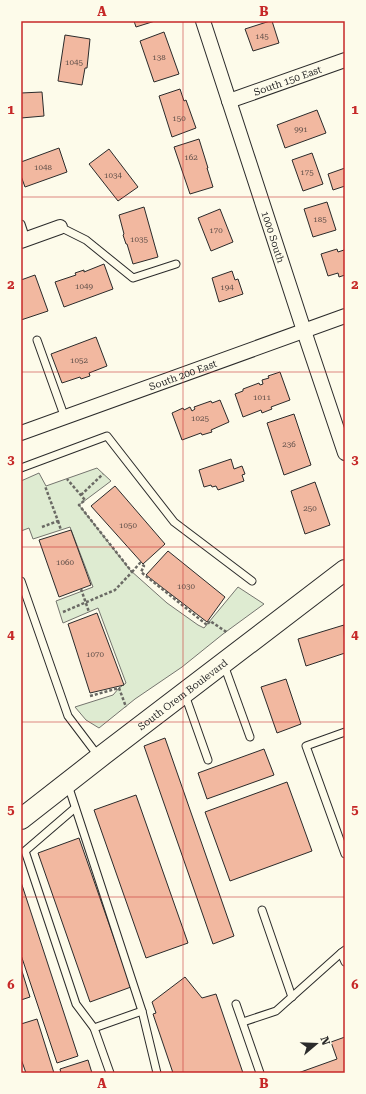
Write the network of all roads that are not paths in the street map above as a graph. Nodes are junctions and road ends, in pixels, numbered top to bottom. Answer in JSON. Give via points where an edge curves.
{"nodes":[{"id":1,"x":203,"y":21,"type":"edge"},
{"id":2,"x":345,"y":60,"type":"edge"},
{"id":3,"x":229,"y":100,"type":"junction"},
{"id":4,"x":21,"y":224,"type":"edge"},
{"id":5,"x":60,"y":227,"type":"joint"},
{"id":6,"x":24,"y":240,"type":"edge"},
{"id":7,"x":176,"y":264,"type":"dead end"},
{"id":8,"x":345,"y":316,"type":"edge"},
{"id":9,"x":304,"y":331,"type":"junction"},
{"id":10,"x":37,"y":340,"type":"dead end"},
{"id":11,"x":64,"y":418,"type":"junction"},
{"id":12,"x":21,"y":433,"type":"edge"},
{"id":13,"x":345,"y":453,"type":"edge"},
{"id":14,"x":21,"y":468,"type":"edge"},
{"id":15,"x":345,"y":570,"type":"edge"},
{"id":16,"x":252,"y":580,"type":"dead end"},
{"id":17,"x":21,"y":581,"type":"edge"},
{"id":18,"x":223,"y":663,"type":"junction"},
{"id":19,"x":184,"y":693,"type":"junction"},
{"id":20,"x":345,"y":732,"type":"edge"},
{"id":21,"x":250,"y":736,"type":"dead end"},
{"id":22,"x":99,"y":758,"type":"junction"},
{"id":23,"x":208,"y":760,"type":"dead end"},
{"id":24,"x":67,"y":783,"type":"junction"},
{"id":25,"x":75,"y":808,"type":"junction"},
{"id":26,"x":21,"y":819,"type":"edge"},
{"id":27,"x":345,"y":854,"type":"edge"},
{"id":28,"x":262,"y":910,"type":"dead end"},
{"id":29,"x":343,"y":951,"type":"edge"},
{"id":30,"x":345,"y":962,"type":"edge"},
{"id":31,"x":292,"y":997,"type":"junction"},
{"id":32,"x":236,"y":1004,"type":"dead end"},
{"id":33,"x":142,"y":1011,"type":"junction"},
{"id":34,"x":243,"y":1022,"type":"junction"},
{"id":35,"x":94,"y":1028,"type":"junction"},
{"id":36,"x":110,"y":1073,"type":"edge"},
{"id":37,"x":156,"y":1073,"type":"edge"},
{"id":38,"x":260,"y":1073,"type":"edge"}],
"edges":[{"from":1,"to":3,"type":"street","name":"1000 South"},
{"from":2,"to":3,"type":"street","name":"South 150 East"},
{"from":3,"to":9,"type":"street","name":"1000 South"},
{"from":4,"to":6,"type":"lane"},
{"from":5,"to":6,"type":"street"},
{"from":5,"to":7,"type":"lane","via":[[86,240],[133,278]]},
{"from":8,"to":9,"type":"street","name":"South 200 East"},
{"from":9,"to":11,"type":"street","name":"South 200 East"},
{"from":9,"to":13,"type":"street","name":"1000 South"},
{"from":10,"to":11,"type":"lane"},
{"from":11,"to":12,"type":"street","name":"South 200 East"},
{"from":14,"to":16,"type":"lane","via":[[107,436],[174,522]]},
{"from":15,"to":18,"type":"street","name":"South Orem Boulevard"},
{"from":17,"to":22,"type":"lane","via":[[68,716]]},
{"from":18,"to":19,"type":"street","name":"South Orem Boulevard"},
{"from":18,"to":21,"type":"lane"},
{"from":19,"to":22,"type":"street","name":"South Orem Boulevard"},
{"from":19,"to":23,"type":"lane"},
{"from":20,"to":27,"type":"lane","via":[[306,746]]},
{"from":22,"to":24,"type":"street","name":"South Orem Boulevard"},
{"from":24,"to":25,"type":"lane"},
{"from":24,"to":26,"type":"street","name":"South Orem Boulevard"},
{"from":25,"to":33,"type":"lane"},
{"from":25,"to":35,"type":"lane","via":[[25,851],[76,1004]]},
{"from":28,"to":31,"type":"lane"},
{"from":29,"to":30,"type":"lane"},
{"from":29,"to":31,"type":"lane"},
{"from":31,"to":34,"type":"lane","via":[[276,1011]]},
{"from":32,"to":34,"type":"lane"},
{"from":33,"to":35,"type":"lane"},
{"from":33,"to":37,"type":"lane"},
{"from":34,"to":38,"type":"lane"},
{"from":35,"to":36,"type":"lane"}]}
